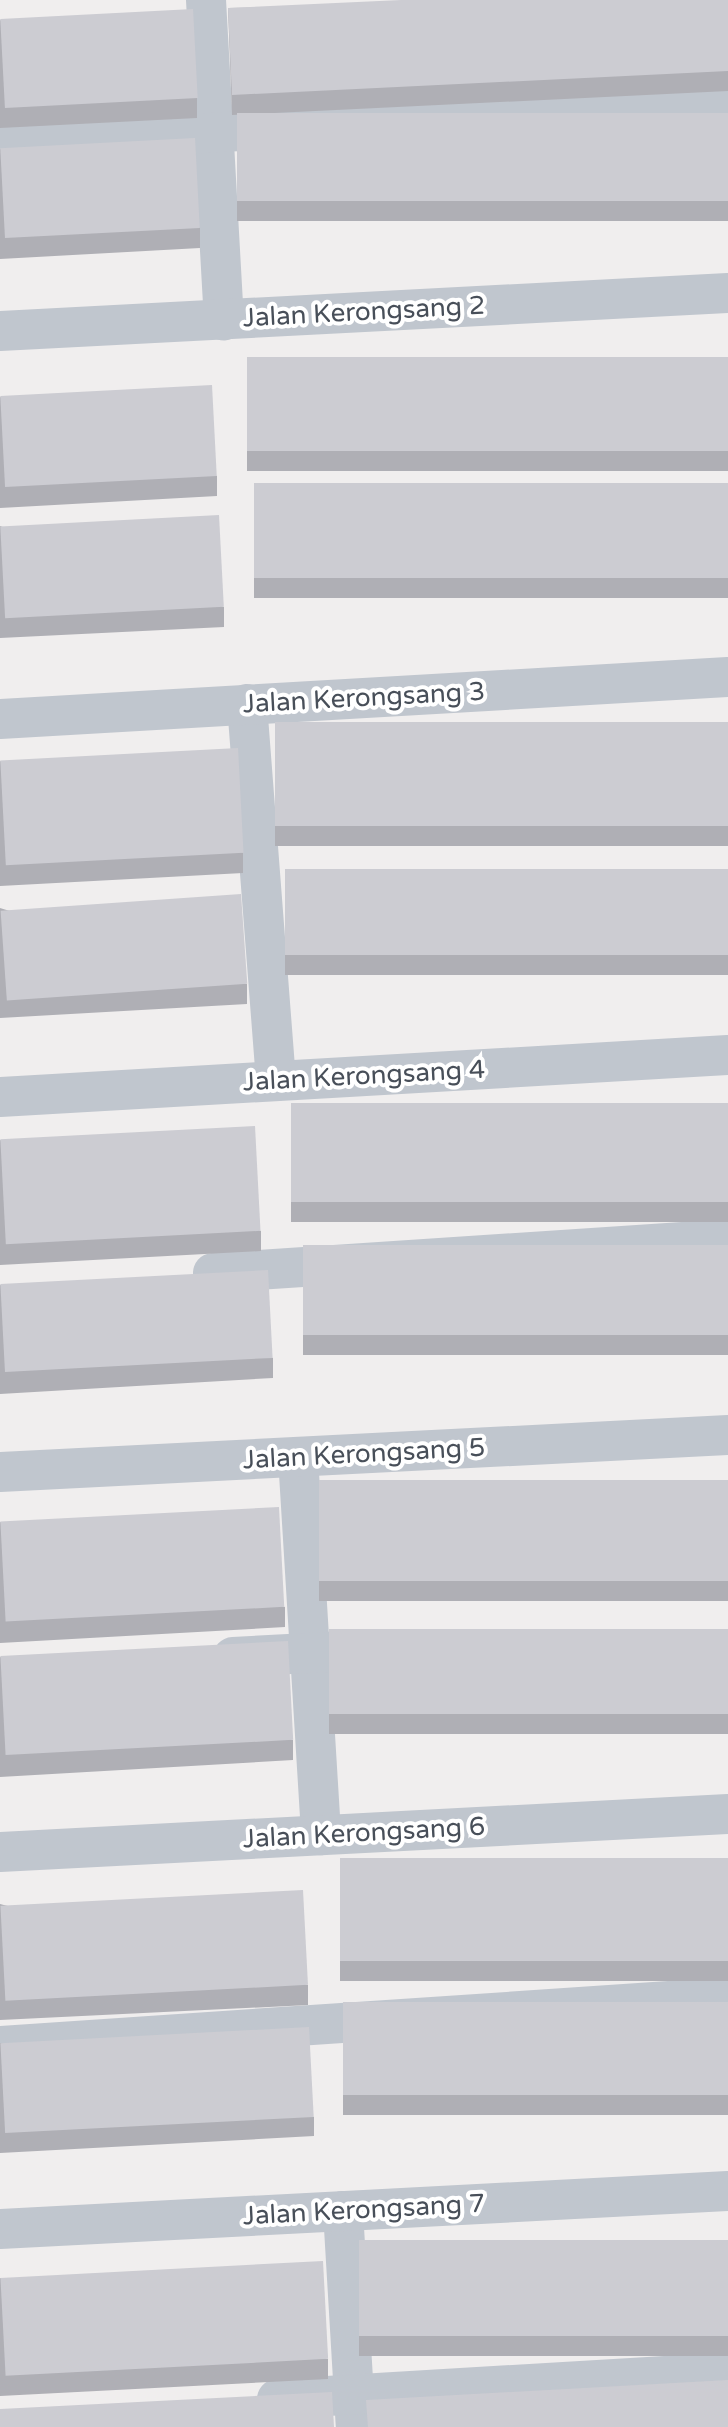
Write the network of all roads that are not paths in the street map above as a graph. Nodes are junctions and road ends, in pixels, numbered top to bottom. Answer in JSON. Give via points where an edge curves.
{"nodes":[{"id":1,"x":206,"y":0,"type":"edge"},
{"id":2,"x":728,"y":105,"type":"edge"},
{"id":3,"x":213,"y":131,"type":"junction"},
{"id":4,"x":0,"y":144,"type":"edge"},
{"id":5,"x":728,"y":293,"type":"edge"},
{"id":6,"x":224,"y":320,"type":"junction"},
{"id":7,"x":0,"y":331,"type":"edge"},
{"id":8,"x":728,"y":677,"type":"edge"},
{"id":9,"x":247,"y":704,"type":"junction"},
{"id":10,"x":0,"y":719,"type":"edge"},
{"id":11,"x":728,"y":1055,"type":"edge"},
{"id":12,"x":276,"y":1081,"type":"junction"},
{"id":13,"x":0,"y":1097,"type":"edge"},
{"id":14,"x":728,"y":1239,"type":"edge"},
{"id":15,"x":176,"y":1276,"type":"edge"},
{"id":16,"x":728,"y":1435,"type":"edge"},
{"id":17,"x":298,"y":1457,"type":"junction"},
{"id":18,"x":0,"y":1472,"type":"edge"},
{"id":19,"x":418,"y":1647,"type":"edge"},
{"id":20,"x":310,"y":1653,"type":"junction"},
{"id":21,"x":202,"y":1659,"type":"edge"},
{"id":22,"x":728,"y":1814,"type":"edge"},
{"id":23,"x":321,"y":1835,"type":"junction"},
{"id":24,"x":0,"y":1852,"type":"edge"},
{"id":25,"x":728,"y":1997,"type":"edge"},
{"id":26,"x":0,"y":2046,"type":"edge"},
{"id":27,"x":728,"y":2191,"type":"edge"},
{"id":28,"x":343,"y":2211,"type":"junction"},
{"id":29,"x":0,"y":2229,"type":"edge"},
{"id":30,"x":728,"y":2372,"type":"edge"},
{"id":31,"x":247,"y":2401,"type":"edge"},
{"id":32,"x":355,"y":2410,"type":"edge"}],
"edges":[{"from":1,"to":3,"type":"street"},
{"from":2,"to":3,"type":"street"},
{"from":3,"to":4,"type":"street"},
{"from":3,"to":6,"type":"street"},
{"from":5,"to":6,"type":"street","name":"Jalan Kerongsang 2"},
{"from":6,"to":7,"type":"street","name":"Jalan Kerongsang 2"},
{"from":8,"to":9,"type":"street","name":"Jalan Kerongsang 3"},
{"from":9,"to":10,"type":"street","name":"Jalan Kerongsang 3"},
{"from":9,"to":12,"type":"street"},
{"from":11,"to":12,"type":"street","name":"Jalan Kerongsang 4"},
{"from":12,"to":13,"type":"street","name":"Jalan Kerongsang 4"},
{"from":14,"to":15,"type":"street"},
{"from":16,"to":17,"type":"street","name":"Jalan Kerongsang 5"},
{"from":17,"to":18,"type":"street","name":"Jalan Kerongsang 5"},
{"from":17,"to":20,"type":"street"},
{"from":19,"to":20,"type":"street"},
{"from":20,"to":21,"type":"street"},
{"from":20,"to":23,"type":"street"},
{"from":22,"to":23,"type":"street","name":"Jalan Kerongsang 6"},
{"from":23,"to":24,"type":"street","name":"Jalan Kerongsang 6"},
{"from":25,"to":26,"type":"street"},
{"from":27,"to":28,"type":"street","name":"Jalan Kerongsang 7"},
{"from":28,"to":29,"type":"street","name":"Jalan Kerongsang 7"},
{"from":28,"to":32,"type":"street"},
{"from":30,"to":32,"type":"street"},
{"from":31,"to":32,"type":"street"}]}
